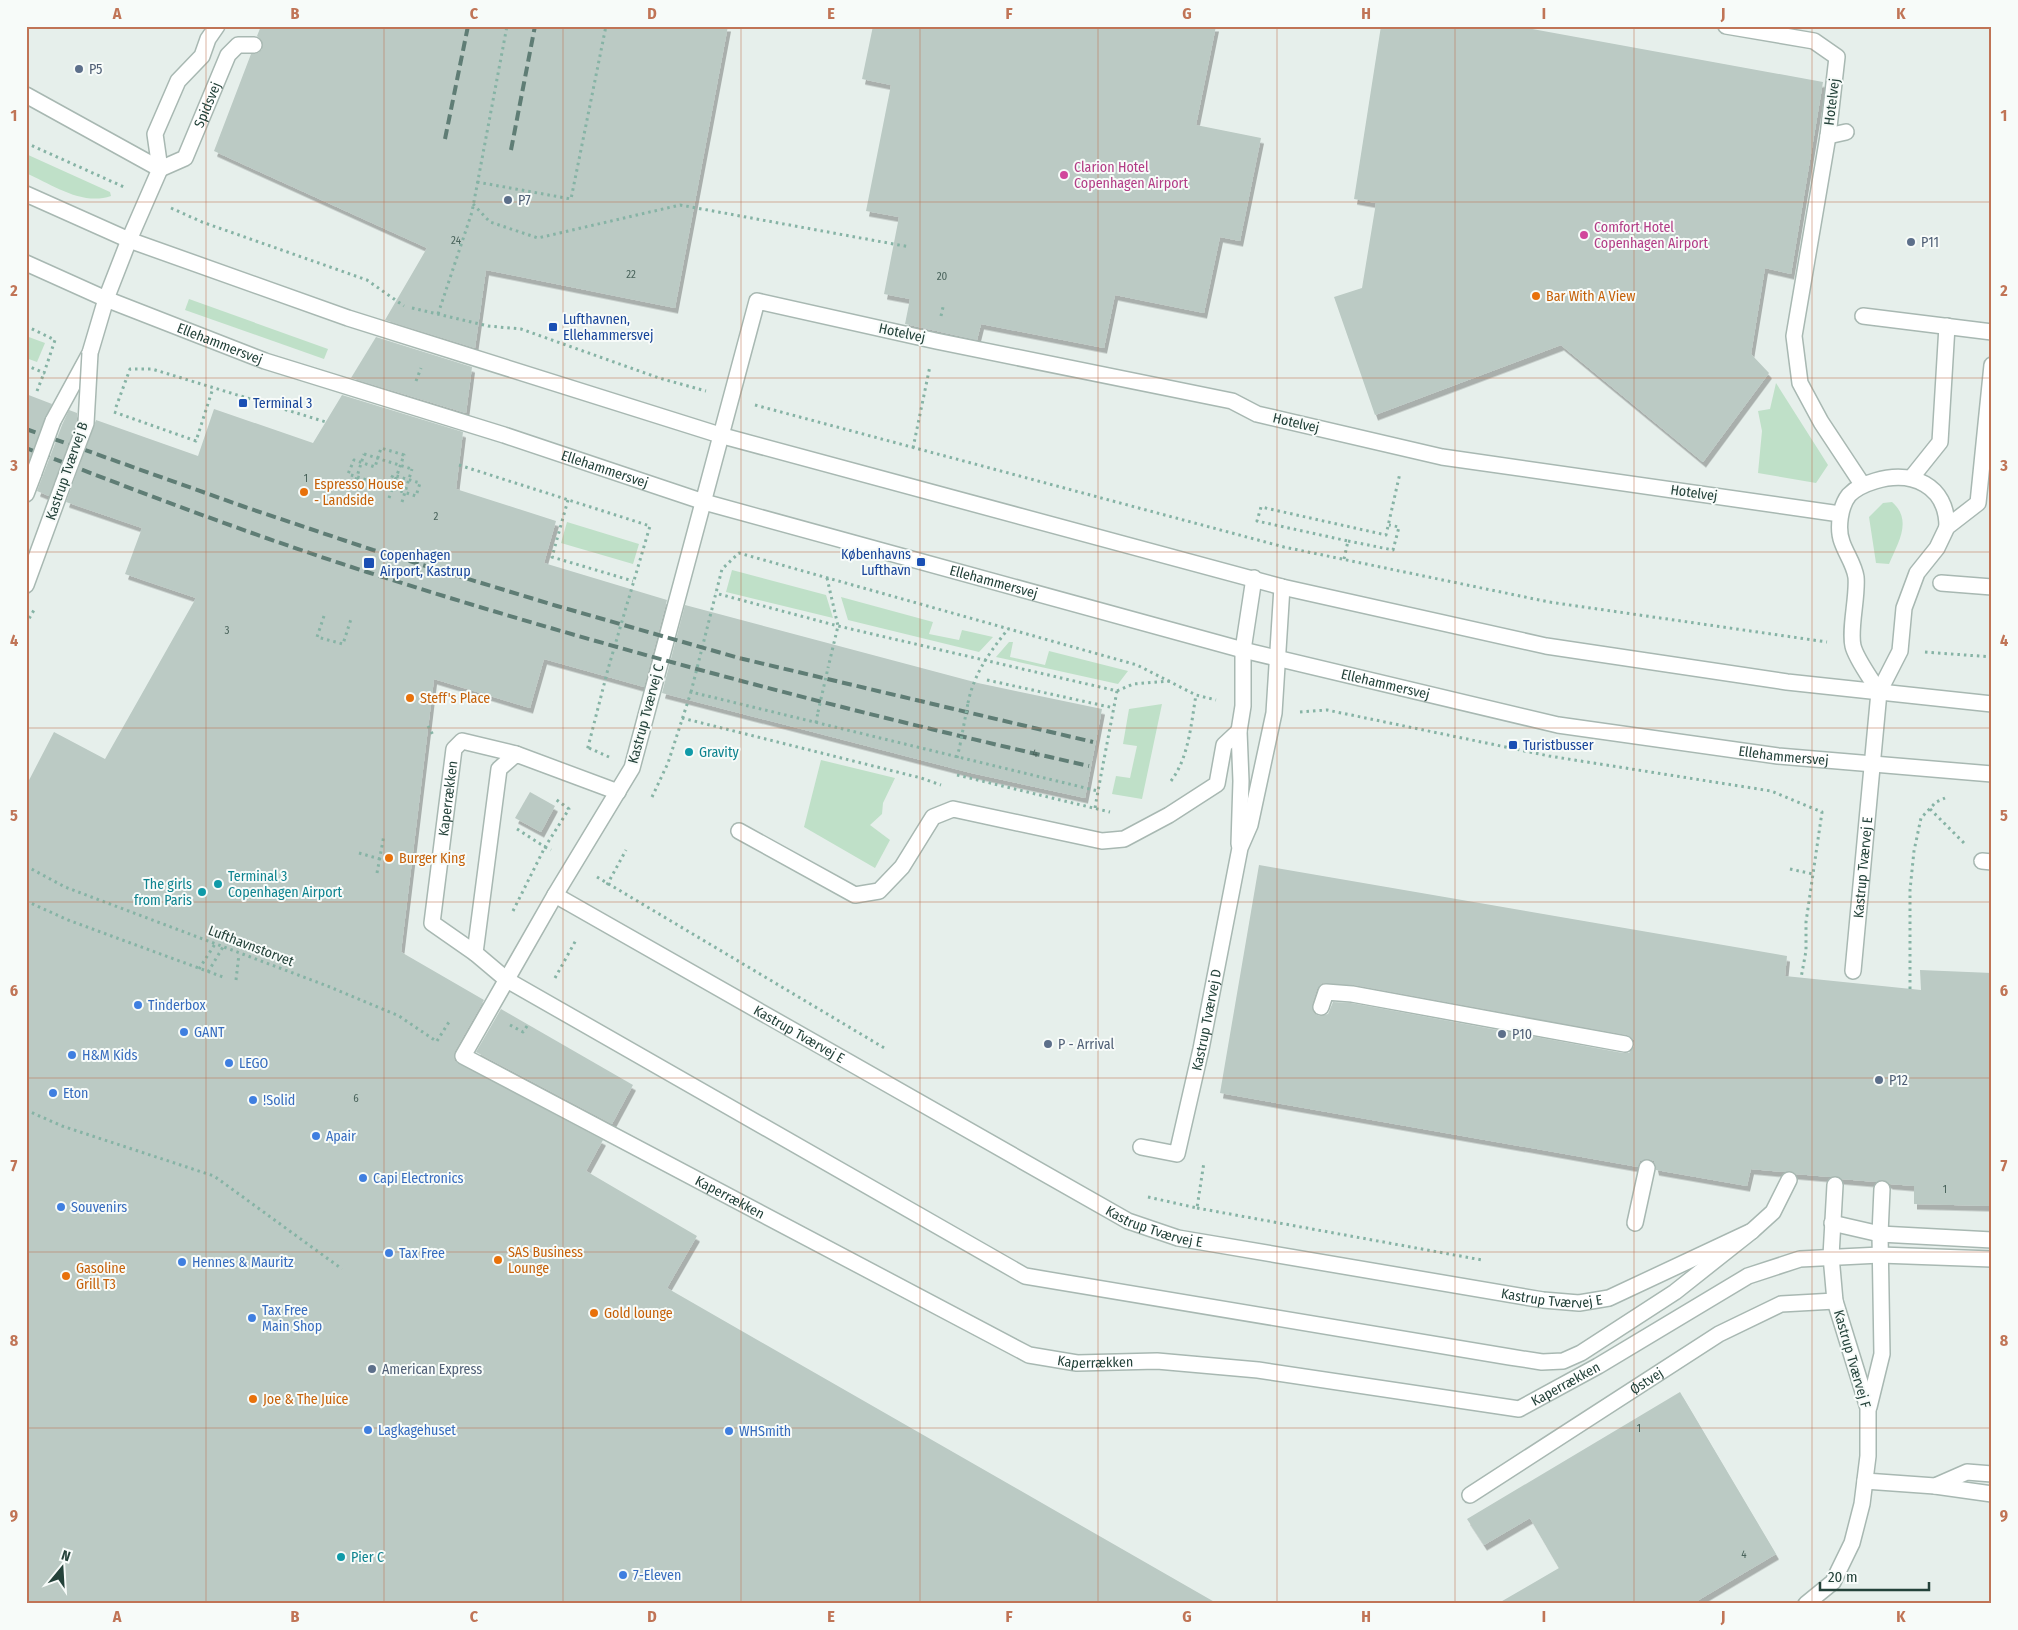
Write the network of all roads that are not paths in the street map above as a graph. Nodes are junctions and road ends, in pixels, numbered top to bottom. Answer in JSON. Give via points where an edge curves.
{"nodes":[{"id":1,"x":217,"y":26,"type":"edge"},
{"id":2,"x":1726,"y":26,"type":"edge"},
{"id":3,"x":254,"y":45,"type":"dead end"},
{"id":4,"x":26,"y":94,"type":"edge"},
{"id":5,"x":1846,"y":132,"type":"dead end"},
{"id":6,"x":1828,"y":136,"type":"junction"},
{"id":7,"x":160,"y":169,"type":"junction"},
{"id":8,"x":26,"y":194,"type":"edge"},
{"id":9,"x":129,"y":240,"type":"junction"},
{"id":10,"x":26,"y":263,"type":"edge"},
{"id":11,"x":106,"y":299,"type":"junction"},
{"id":12,"x":757,"y":301,"type":"joint"},
{"id":13,"x":1863,"y":316,"type":"dead end"},
{"id":14,"x":1947,"y":326,"type":"junction"},
{"id":15,"x":1992,"y":332,"type":"edge"},
{"id":16,"x":90,"y":353,"type":"junction"},
{"id":17,"x":1992,"y":365,"type":"edge"},
{"id":18,"x":723,"y":436,"type":"junction"},
{"id":19,"x":1912,"y":477,"type":"junction"},
{"id":20,"x":1862,"y":484,"type":"junction"},
{"id":21,"x":26,"y":494,"type":"edge"},
{"id":22,"x":704,"y":502,"type":"junction"},
{"id":23,"x":1840,"y":514,"type":"junction"},
{"id":24,"x":1948,"y":527,"type":"junction"},
{"id":25,"x":1254,"y":578,"type":"junction"},
{"id":26,"x":1941,"y":583,"type":"dead end"},
{"id":27,"x":26,"y":585,"type":"edge"},
{"id":28,"x":1282,"y":587,"type":"junction"},
{"id":29,"x":1992,"y":587,"type":"edge"},
{"id":30,"x":1242,"y":650,"type":"junction"},
{"id":31,"x":1276,"y":658,"type":"junction"},
{"id":32,"x":1879,"y":692,"type":"junction"},
{"id":33,"x":1992,"y":704,"type":"edge"},
{"id":34,"x":1239,"y":730,"type":"junction"},
{"id":35,"x":516,"y":754,"type":"junction"},
{"id":36,"x":1872,"y":765,"type":"junction"},
{"id":37,"x":1992,"y":774,"type":"edge"},
{"id":38,"x":618,"y":792,"type":"junction"},
{"id":39,"x":739,"y":831,"type":"dead end"},
{"id":40,"x":1240,"y":848,"type":"junction"},
{"id":41,"x":555,"y":895,"type":"junction"},
{"id":42,"x":475,"y":953,"type":"junction"},
{"id":43,"x":1853,"y":971,"type":"dead end"},
{"id":44,"x":507,"y":980,"type":"junction"},
{"id":45,"x":1321,"y":1007,"type":"dead end"},
{"id":46,"x":1625,"y":1044,"type":"dead end"},
{"id":47,"x":463,"y":1056,"type":"joint"},
{"id":48,"x":1141,"y":1147,"type":"dead end"},
{"id":49,"x":1646,"y":1168,"type":"dead end"},
{"id":50,"x":1789,"y":1180,"type":"dead end"},
{"id":51,"x":1835,"y":1185,"type":"dead end"},
{"id":52,"x":1882,"y":1189,"type":"dead end"},
{"id":53,"x":1636,"y":1223,"type":"dead end"},
{"id":54,"x":1832,"y":1224,"type":"junction"},
{"id":55,"x":1752,"y":1231,"type":"junction"},
{"id":56,"x":1880,"y":1234,"type":"junction"},
{"id":57,"x":1992,"y":1240,"type":"edge"},
{"id":58,"x":1880,"y":1255,"type":"junction"},
{"id":59,"x":1831,"y":1256,"type":"junction"},
{"id":60,"x":1992,"y":1259,"type":"edge"},
{"id":61,"x":1835,"y":1301,"type":"junction"},
{"id":62,"x":1868,"y":1408,"type":"junction"},
{"id":63,"x":1992,"y":1474,"type":"edge"},
{"id":64,"x":1865,"y":1481,"type":"junction"},
{"id":65,"x":1935,"y":1486,"type":"junction"},
{"id":66,"x":1992,"y":1494,"type":"edge"},
{"id":67,"x":1470,"y":1495,"type":"dead end"},
{"id":68,"x":1806,"y":1604,"type":"edge"}],
"edges":[{"from":1,"to":7,"type":"street","via":[[202,56],[178,81],[155,134]]},
{"from":2,"to":6,"type":"street","name":"Hotelvej","via":[[1814,41],[1838,56]]},
{"from":3,"to":7,"type":"street","name":"Spidsvej","via":[[238,45],[228,55],[185,158]]},
{"from":4,"to":7,"type":"street"},
{"from":5,"to":6,"type":"street"},
{"from":6,"to":20,"type":"street","name":"Hotelvej","via":[[1794,336],[1800,383],[1821,422]]},
{"from":7,"to":9,"type":"street"},
{"from":8,"to":9,"type":"street"},
{"from":9,"to":11,"type":"street","name":"Kastrup Tværvej B"},
{"from":9,"to":18,"type":"street","via":[[348,318]]},
{"from":10,"to":11,"type":"street","name":"Ellehammersvej"},
{"from":11,"to":16,"type":"street","name":"Kastrup Tværvej B"},
{"from":11,"to":22,"type":"street","name":"Ellehammersvej","via":[[265,360]]},
{"from":12,"to":18,"type":"street","name":"Kastrup Tværvej C"},
{"from":12,"to":23,"type":"street","name":"Hotelvej","via":[[1232,401],[1257,414],[1442,457]]},
{"from":13,"to":14,"type":"street"},
{"from":14,"to":15,"type":"street"},
{"from":14,"to":19,"type":"street","via":[[1940,442]]},
{"from":16,"to":21,"type":"street","name":"Kastrup Tværvej B","bridge":true,"via":[[57,410]]},
{"from":16,"to":27,"type":"street","name":"Kastrup Tværvej B","bridge":true,"via":[[86,423]]},
{"from":17,"to":24,"type":"street","via":[[1978,503]]},
{"from":18,"to":22,"type":"street","name":"Kastrup Tværvej C"},
{"from":18,"to":25,"type":"street"},
{"from":19,"to":20,"type":"street","via":[[1885,478]]},
{"from":19,"to":24,"type":"street","via":[[1926,483],[1942,502]]},
{"from":20,"to":23,"type":"street","via":[[1848,496]]},
{"from":22,"to":30,"type":"street","name":"Ellehammersvej"},
{"from":22,"to":38,"type":"street","name":"Kastrup Tværvej C","via":[[632,768]]},
{"from":23,"to":32,"type":"street","via":[[1841,540],[1856,577],[1853,646]]},
{"from":24,"to":32,"type":"street","via":[[1909,590],[1900,651]]},
{"from":25,"to":28,"type":"street"},
{"from":25,"to":30,"type":"street","name":"Kastrup Tværvej D"},
{"from":26,"to":29,"type":"street"},
{"from":28,"to":31,"type":"street","name":"Kastrup Tværvej D"},
{"from":28,"to":32,"type":"street","via":[[1546,646],[1787,682]]},
{"from":30,"to":31,"type":"street","name":"Ellehammersvej"},
{"from":30,"to":34,"type":"street","name":"Kastrup Tværvej D","via":[[1243,706]]},
{"from":31,"to":36,"type":"street","name":"Ellehammersvej","via":[[1558,725],[1778,756]]},
{"from":31,"to":40,"type":"street","name":"Kastrup Tværvej D","via":[[1274,713],[1250,825]]},
{"from":32,"to":33,"type":"street"},
{"from":32,"to":36,"type":"street","name":"Kastrup Tværvej E"},
{"from":34,"to":39,"type":"street","via":[[1224,746],[1217,784],[1124,839],[1102,841],[953,810],[933,817],[902,867],[879,891],[855,895]]},
{"from":34,"to":40,"type":"street","name":"Kastrup Tværvej D"},
{"from":35,"to":38,"type":"street","name":"Kaperrækken"},
{"from":35,"to":42,"type":"street","via":[[499,769]]},
{"from":35,"to":42,"type":"street","name":"Kaperrækken","via":[[462,741],[454,749],[432,923]]},
{"from":36,"to":37,"type":"street","name":"Ellehammersvej"},
{"from":36,"to":43,"type":"street","name":"Kastrup Tværvej E"},
{"from":38,"to":41,"type":"street","name":"Kastrup Tværvej C"},
{"from":40,"to":48,"type":"street","name":"Kastrup Tværvej D","via":[[1202,1049],[1178,1154]]},
{"from":41,"to":44,"type":"street","name":"Kastrup Tværvej C"},
{"from":41,"to":55,"type":"street","name":"Kastrup Tværvej E","via":[[1128,1221],[1178,1238],[1579,1304],[1609,1298]]},
{"from":42,"to":44,"type":"street","name":"Kaperrækken"},
{"from":44,"to":47,"type":"street","name":"Kastrup Tværvej C"},
{"from":44,"to":55,"type":"street","name":"Kaperrækken","via":[[1025,1276],[1510,1357],[1542,1362],[1563,1361],[1581,1353],[1675,1292]]},
{"from":45,"to":46,"type":"street","via":[[1326,992],[1352,994]]},
{"from":47,"to":59,"type":"street","name":"Kaperrækken","via":[[1030,1355],[1078,1363],[1157,1361],[1258,1370],[1519,1409],[1748,1276],[1800,1259]]},
{"from":49,"to":53,"type":"street"},
{"from":50,"to":55,"type":"street","name":"Kastrup Tværvej E","via":[[1773,1212]]},
{"from":51,"to":54,"type":"street","name":"Kastrup Tværvej F"},
{"from":52,"to":56,"type":"street"},
{"from":54,"to":56,"type":"street"},
{"from":54,"to":59,"type":"street","name":"Kastrup Tværvej F"},
{"from":56,"to":57,"type":"street"},
{"from":56,"to":58,"type":"street"},
{"from":58,"to":59,"type":"street","name":"Kaperrækken"},
{"from":58,"to":60,"type":"street","name":"Kaperrækken"},
{"from":58,"to":62,"type":"street","via":[[1882,1354]]},
{"from":59,"to":61,"type":"street","name":"Kastrup Tværvej F"},
{"from":61,"to":62,"type":"street","name":"Kastrup Tværvej F"},
{"from":61,"to":67,"type":"street","name":"Østvej","via":[[1781,1304],[1719,1334]]},
{"from":62,"to":64,"type":"street","name":"Kastrup Tværvej F"},
{"from":63,"to":65,"type":"street","via":[[1967,1472]]},
{"from":64,"to":65,"type":"street"},
{"from":64,"to":68,"type":"street","name":"Kastrup Tværvej F","via":[[1852,1543],[1834,1582]]},
{"from":65,"to":66,"type":"street"}]}
